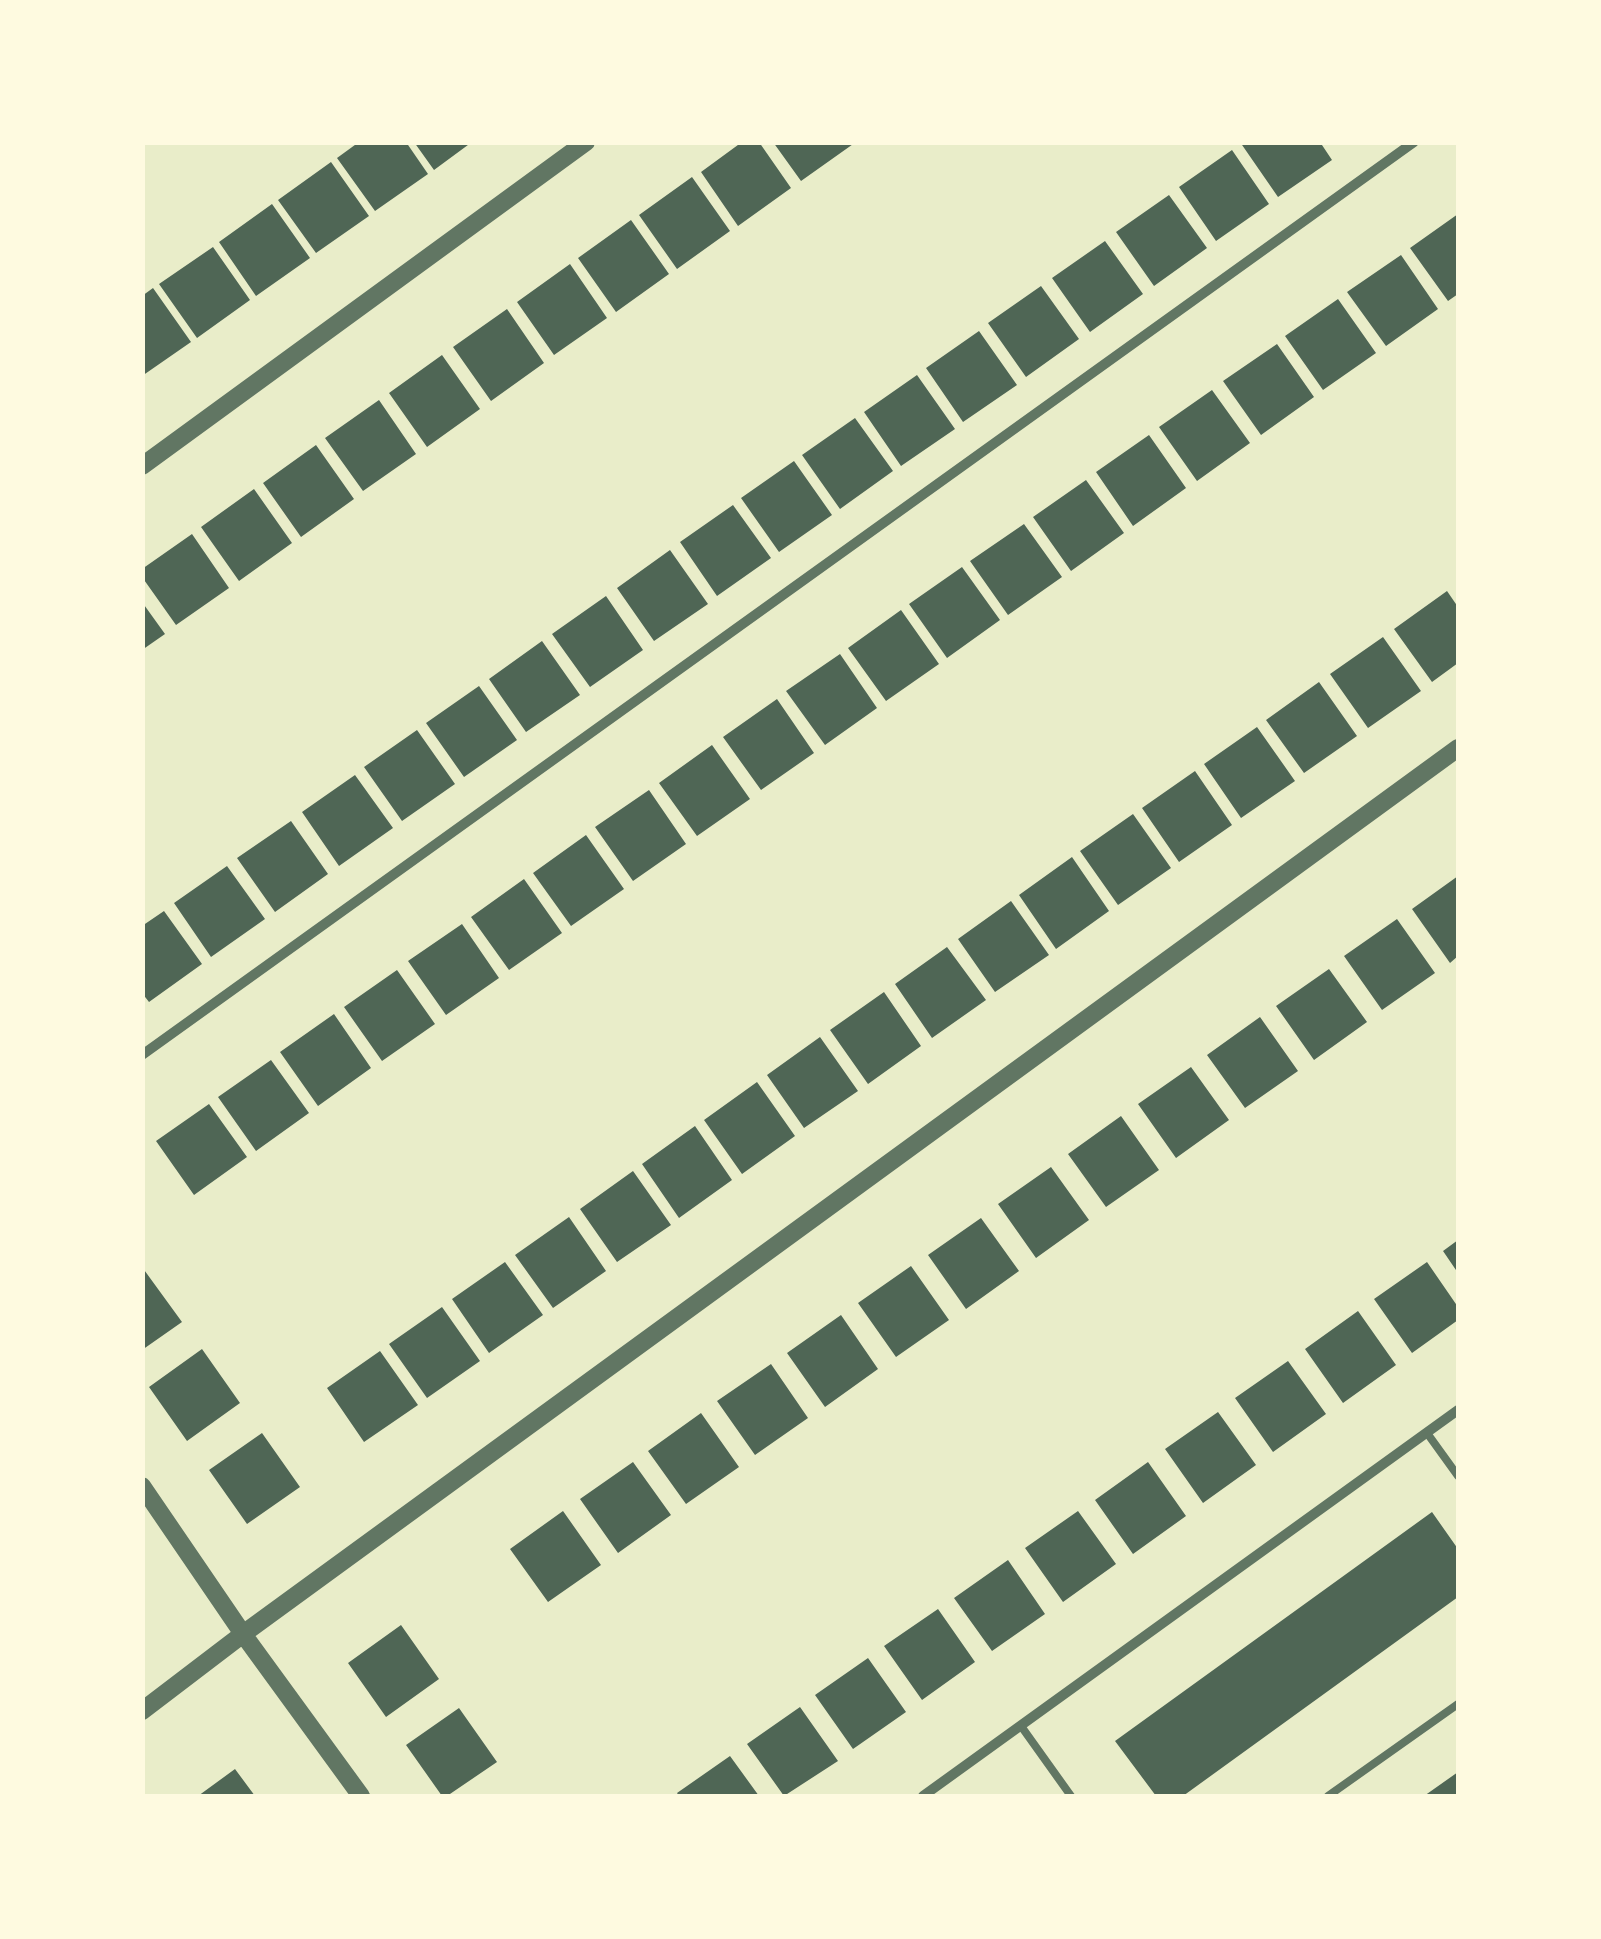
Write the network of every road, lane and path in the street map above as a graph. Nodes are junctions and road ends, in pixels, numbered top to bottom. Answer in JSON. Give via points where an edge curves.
{"nodes":[{"id":1,"x":586,"y":142,"type":"edge"},
{"id":2,"x":1414,"y":142,"type":"edge"},
{"id":3,"x":142,"y":466,"type":"edge"},
{"id":4,"x":1458,"y":748,"type":"edge"},
{"id":5,"x":142,"y":1055,"type":"edge"},
{"id":6,"x":1458,"y":1410,"type":"edge"},
{"id":7,"x":1427,"y":1433,"type":"junction"},
{"id":8,"x":1458,"y":1476,"type":"edge"},
{"id":9,"x":142,"y":1486,"type":"edge"},
{"id":10,"x":243,"y":1634,"type":"junction"},
{"id":11,"x":1458,"y":1704,"type":"edge"},
{"id":12,"x":142,"y":1711,"type":"edge"},
{"id":13,"x":1021,"y":1726,"type":"junction"},
{"id":14,"x":360,"y":1796,"type":"edge"},
{"id":15,"x":922,"y":1796,"type":"edge"},
{"id":16,"x":1070,"y":1796,"type":"edge"},
{"id":17,"x":1328,"y":1796,"type":"edge"}],
"edges":[{"from":1,"to":3,"type":"street"},
{"from":2,"to":5,"type":"street"},
{"from":4,"to":10,"type":"street"},
{"from":6,"to":7,"type":"street"},
{"from":7,"to":8,"type":"lane"},
{"from":7,"to":13,"type":"street"},
{"from":9,"to":10,"type":"street"},
{"from":10,"to":12,"type":"street"},
{"from":10,"to":14,"type":"street"},
{"from":11,"to":17,"type":"lane"},
{"from":13,"to":15,"type":"street"},
{"from":13,"to":16,"type":"lane"}]}
